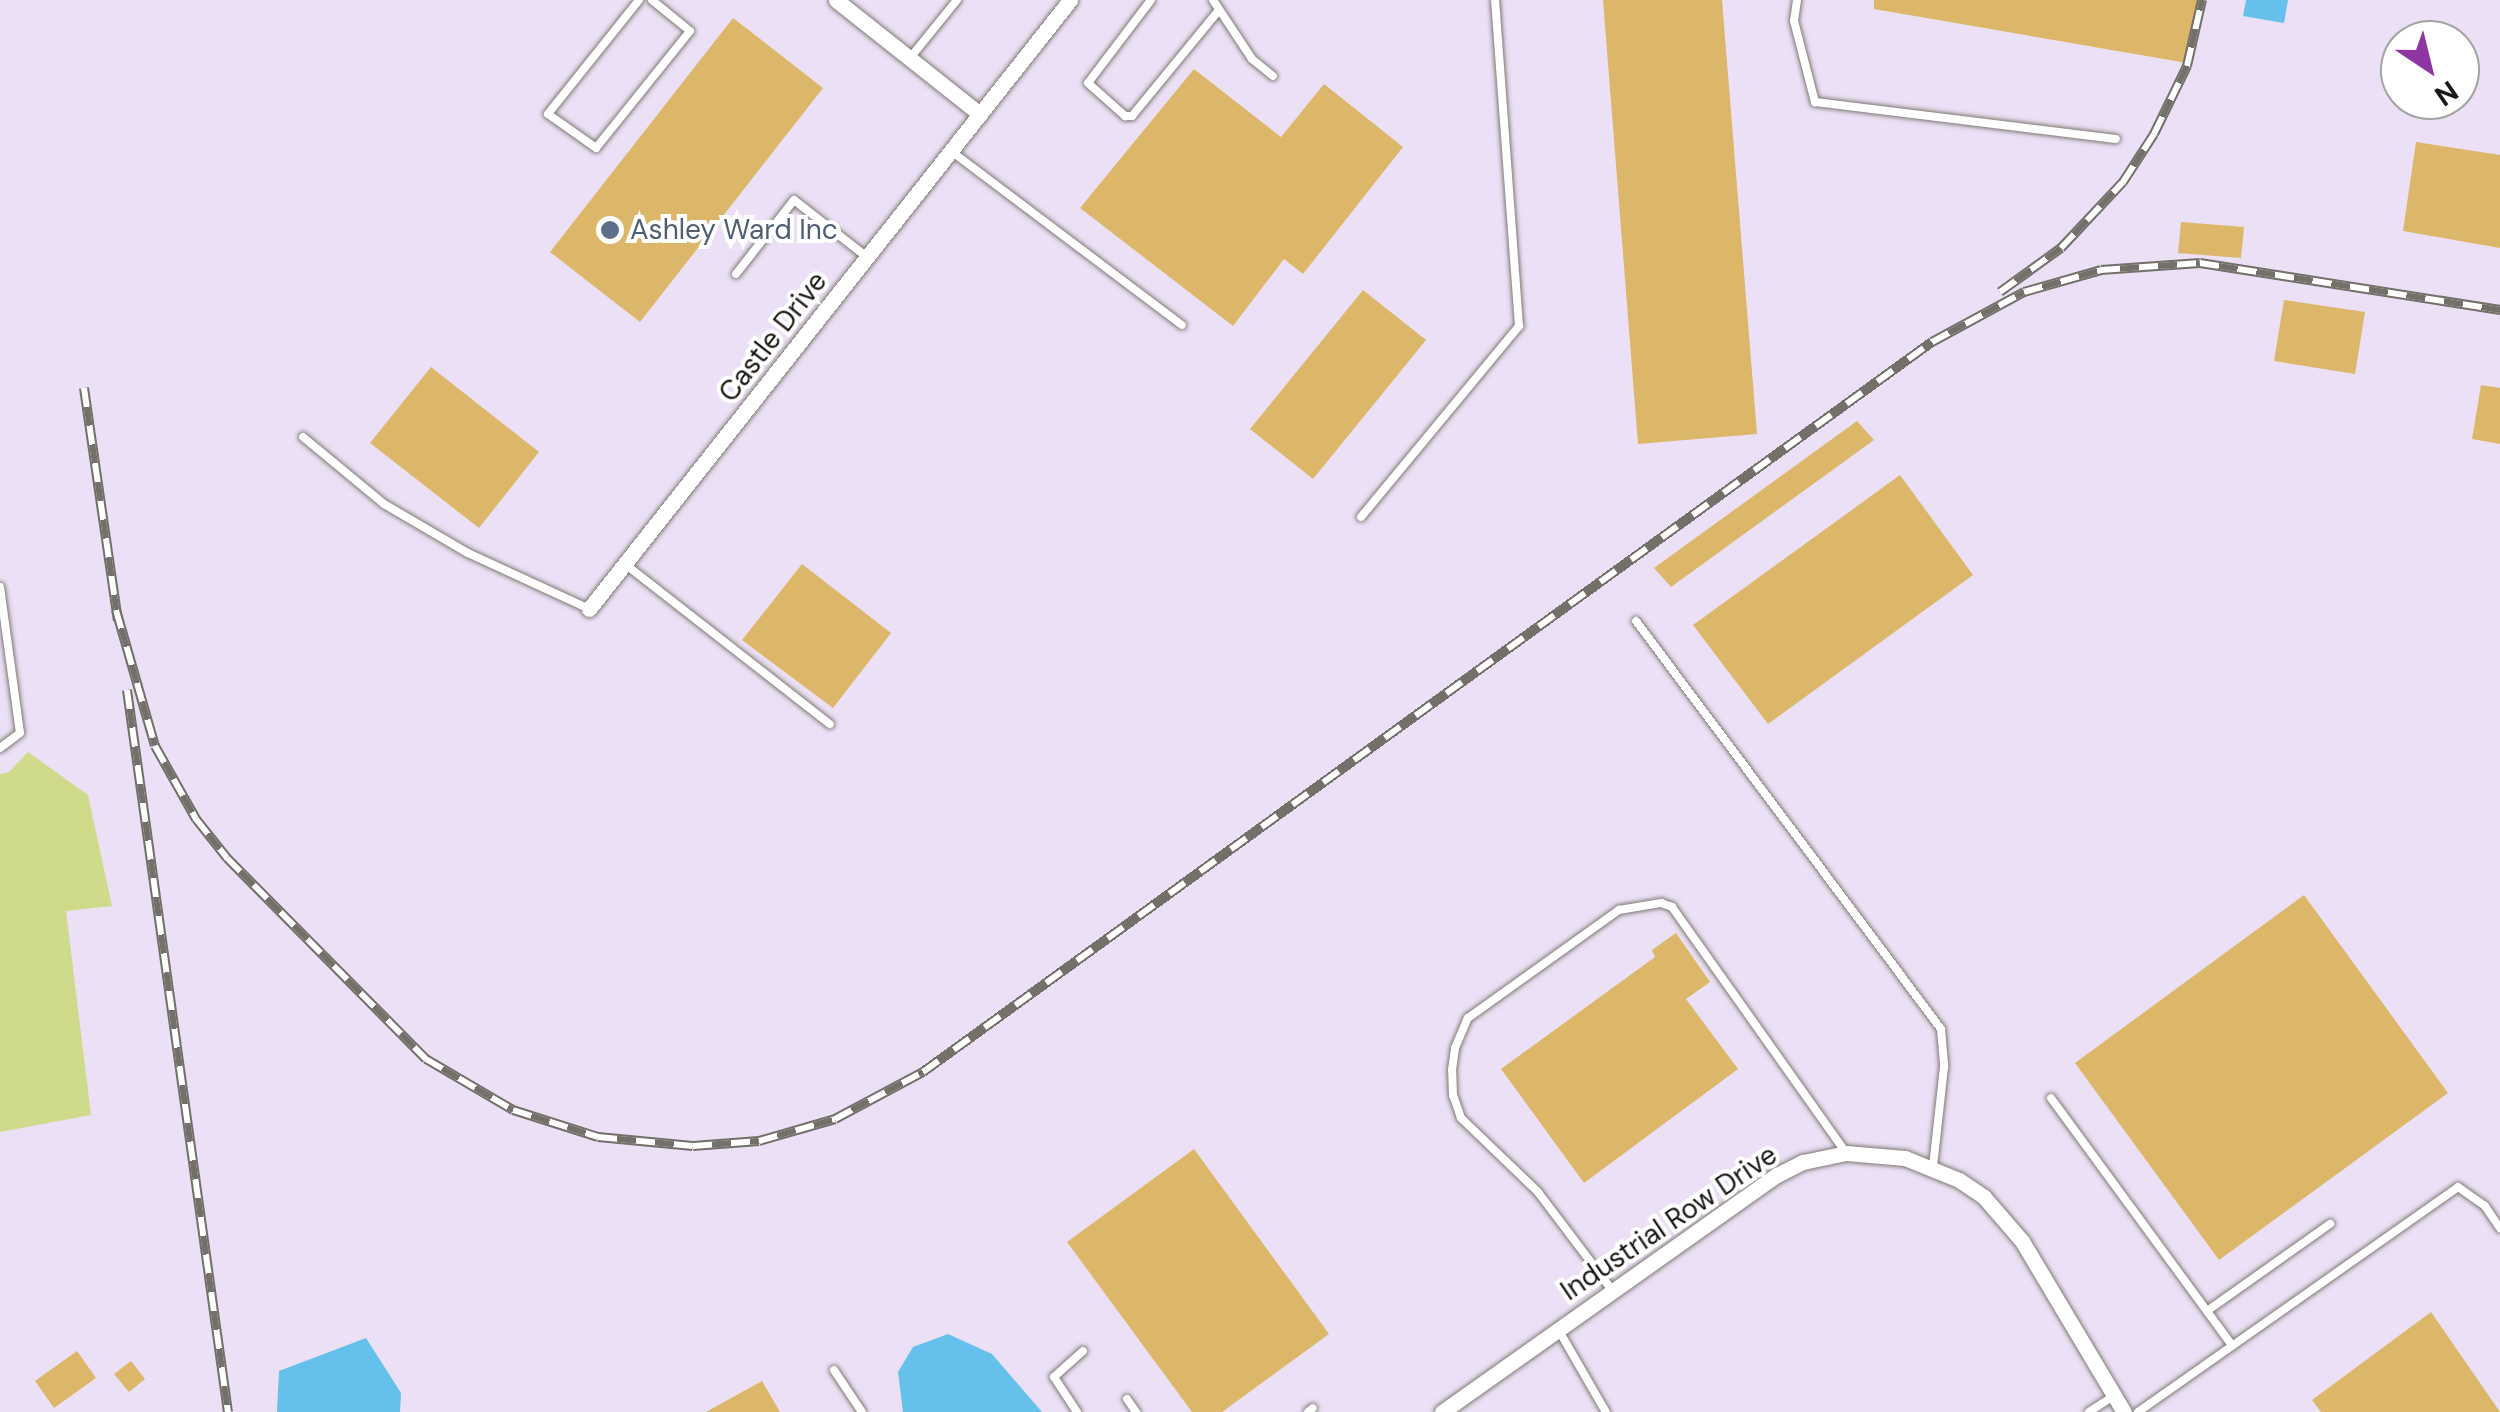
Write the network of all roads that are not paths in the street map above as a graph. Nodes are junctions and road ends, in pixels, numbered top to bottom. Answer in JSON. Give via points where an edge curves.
{"nodes":[{"id":1,"x":639,"y":0,"type":"edge"},
{"id":2,"x":652,"y":0,"type":"edge"},
{"id":3,"x":836,"y":0,"type":"edge"},
{"id":4,"x":957,"y":0,"type":"edge"},
{"id":5,"x":1070,"y":0,"type":"edge"},
{"id":6,"x":1150,"y":0,"type":"edge"},
{"id":7,"x":1212,"y":0,"type":"edge"},
{"id":8,"x":1495,"y":0,"type":"edge"},
{"id":9,"x":1797,"y":0,"type":"edge"},
{"id":10,"x":1219,"y":10,"type":"junction"},
{"id":11,"x":910,"y":58,"type":"junction"},
{"id":12,"x":1274,"y":76,"type":"dead end"},
{"id":13,"x":980,"y":114,"type":"junction"},
{"id":14,"x":2116,"y":139,"type":"dead end"},
{"id":15,"x":951,"y":151,"type":"junction"},
{"id":16,"x":868,"y":257,"type":"junction"},
{"id":17,"x":736,"y":274,"type":"dead end"},
{"id":18,"x":1182,"y":325,"type":"dead end"},
{"id":19,"x":304,"y":438,"type":"dead end"},
{"id":20,"x":1361,"y":517,"type":"dead end"},
{"id":21,"x":626,"y":564,"type":"junction"},
{"id":22,"x":0,"y":586,"type":"edge"},
{"id":23,"x":589,"y":609,"type":"joint"},
{"id":24,"x":2,"y":619,"type":"edge"},
{"id":25,"x":1636,"y":621,"type":"dead end"},
{"id":26,"x":830,"y":724,"type":"dead end"},
{"id":27,"x":0,"y":748,"type":"edge"},
{"id":28,"x":2050,"y":1098,"type":"dead end"},
{"id":29,"x":1846,"y":1152,"type":"junction"},
{"id":30,"x":1933,"y":1167,"type":"junction"},
{"id":31,"x":2330,"y":1224,"type":"dead end"},
{"id":32,"x":2500,"y":1228,"type":"edge"},
{"id":33,"x":1612,"y":1290,"type":"junction"},
{"id":34,"x":2207,"y":1311,"type":"junction"},
{"id":35,"x":1558,"y":1329,"type":"junction"},
{"id":36,"x":2232,"y":1345,"type":"junction"},
{"id":37,"x":1083,"y":1352,"type":"dead end"},
{"id":38,"x":834,"y":1370,"type":"dead end"},
{"id":39,"x":2114,"y":1396,"type":"junction"},
{"id":40,"x":1127,"y":1399,"type":"dead end"},
{"id":41,"x":862,"y":1412,"type":"edge"},
{"id":42,"x":1077,"y":1412,"type":"edge"},
{"id":43,"x":1136,"y":1412,"type":"edge"},
{"id":44,"x":1442,"y":1412,"type":"edge"},
{"id":45,"x":1606,"y":1412,"type":"edge"},
{"id":46,"x":2088,"y":1412,"type":"edge"},
{"id":47,"x":2124,"y":1412,"type":"edge"},
{"id":48,"x":2138,"y":1412,"type":"edge"}],
"edges":[{"from":1,"to":2,"type":"lane","via":[[548,114],[596,148],[690,31]]},
{"from":3,"to":11,"type":"street"},
{"from":4,"to":11,"type":"lane"},
{"from":5,"to":13,"type":"street","name":"Castle Drive"},
{"from":6,"to":10,"type":"lane","via":[[1088,83],[1124,116],[1132,116]]},
{"from":7,"to":10,"type":"lane"},
{"from":8,"to":20,"type":"lane","via":[[1519,326]]},
{"from":9,"to":14,"type":"lane","via":[[1794,21],[1815,102]]},
{"from":10,"to":12,"type":"lane","via":[[1252,59]]},
{"from":11,"to":13,"type":"street"},
{"from":13,"to":15,"type":"street","name":"Castle Drive"},
{"from":15,"to":16,"type":"street","name":"Castle Drive"},
{"from":15,"to":18,"type":"lane"},
{"from":16,"to":17,"type":"lane","via":[[794,200]]},
{"from":16,"to":21,"type":"street","name":"Castle Drive"},
{"from":19,"to":23,"type":"lane","via":[[384,504],[500,570]]},
{"from":21,"to":23,"type":"street","name":"Castle Drive"},
{"from":21,"to":26,"type":"lane"},
{"from":22,"to":24,"type":"lane"},
{"from":24,"to":27,"type":"lane","via":[[20,732]]},
{"from":25,"to":30,"type":"lane","via":[[1941,1029],[1944,1067]]},
{"from":28,"to":34,"type":"lane"},
{"from":29,"to":30,"type":"street","name":"Industrial Row Drive"},
{"from":29,"to":33,"type":"street","name":"Industrial Row Drive","via":[[1777,1175]]},
{"from":29,"to":33,"type":"lane","via":[[1672,907],[1619,910],[1468,1018],[1452,1070],[1461,1118],[1538,1192]]},
{"from":30,"to":39,"type":"street","name":"Industrial Row Drive","via":[[2004,1217]]},
{"from":31,"to":34,"type":"lane"},
{"from":32,"to":36,"type":"lane","via":[[2485,1206],[2458,1187]]},
{"from":33,"to":35,"type":"street","name":"Industrial Row Drive"},
{"from":34,"to":36,"type":"lane"},
{"from":35,"to":44,"type":"street","name":"Industrial Row Drive"},
{"from":35,"to":45,"type":"lane"},
{"from":36,"to":48,"type":"lane"},
{"from":37,"to":42,"type":"lane","via":[[1054,1377]]},
{"from":38,"to":41,"type":"lane"},
{"from":39,"to":46,"type":"lane"},
{"from":39,"to":47,"type":"street","name":"Industrial Row Drive"},
{"from":40,"to":43,"type":"lane"}]}
